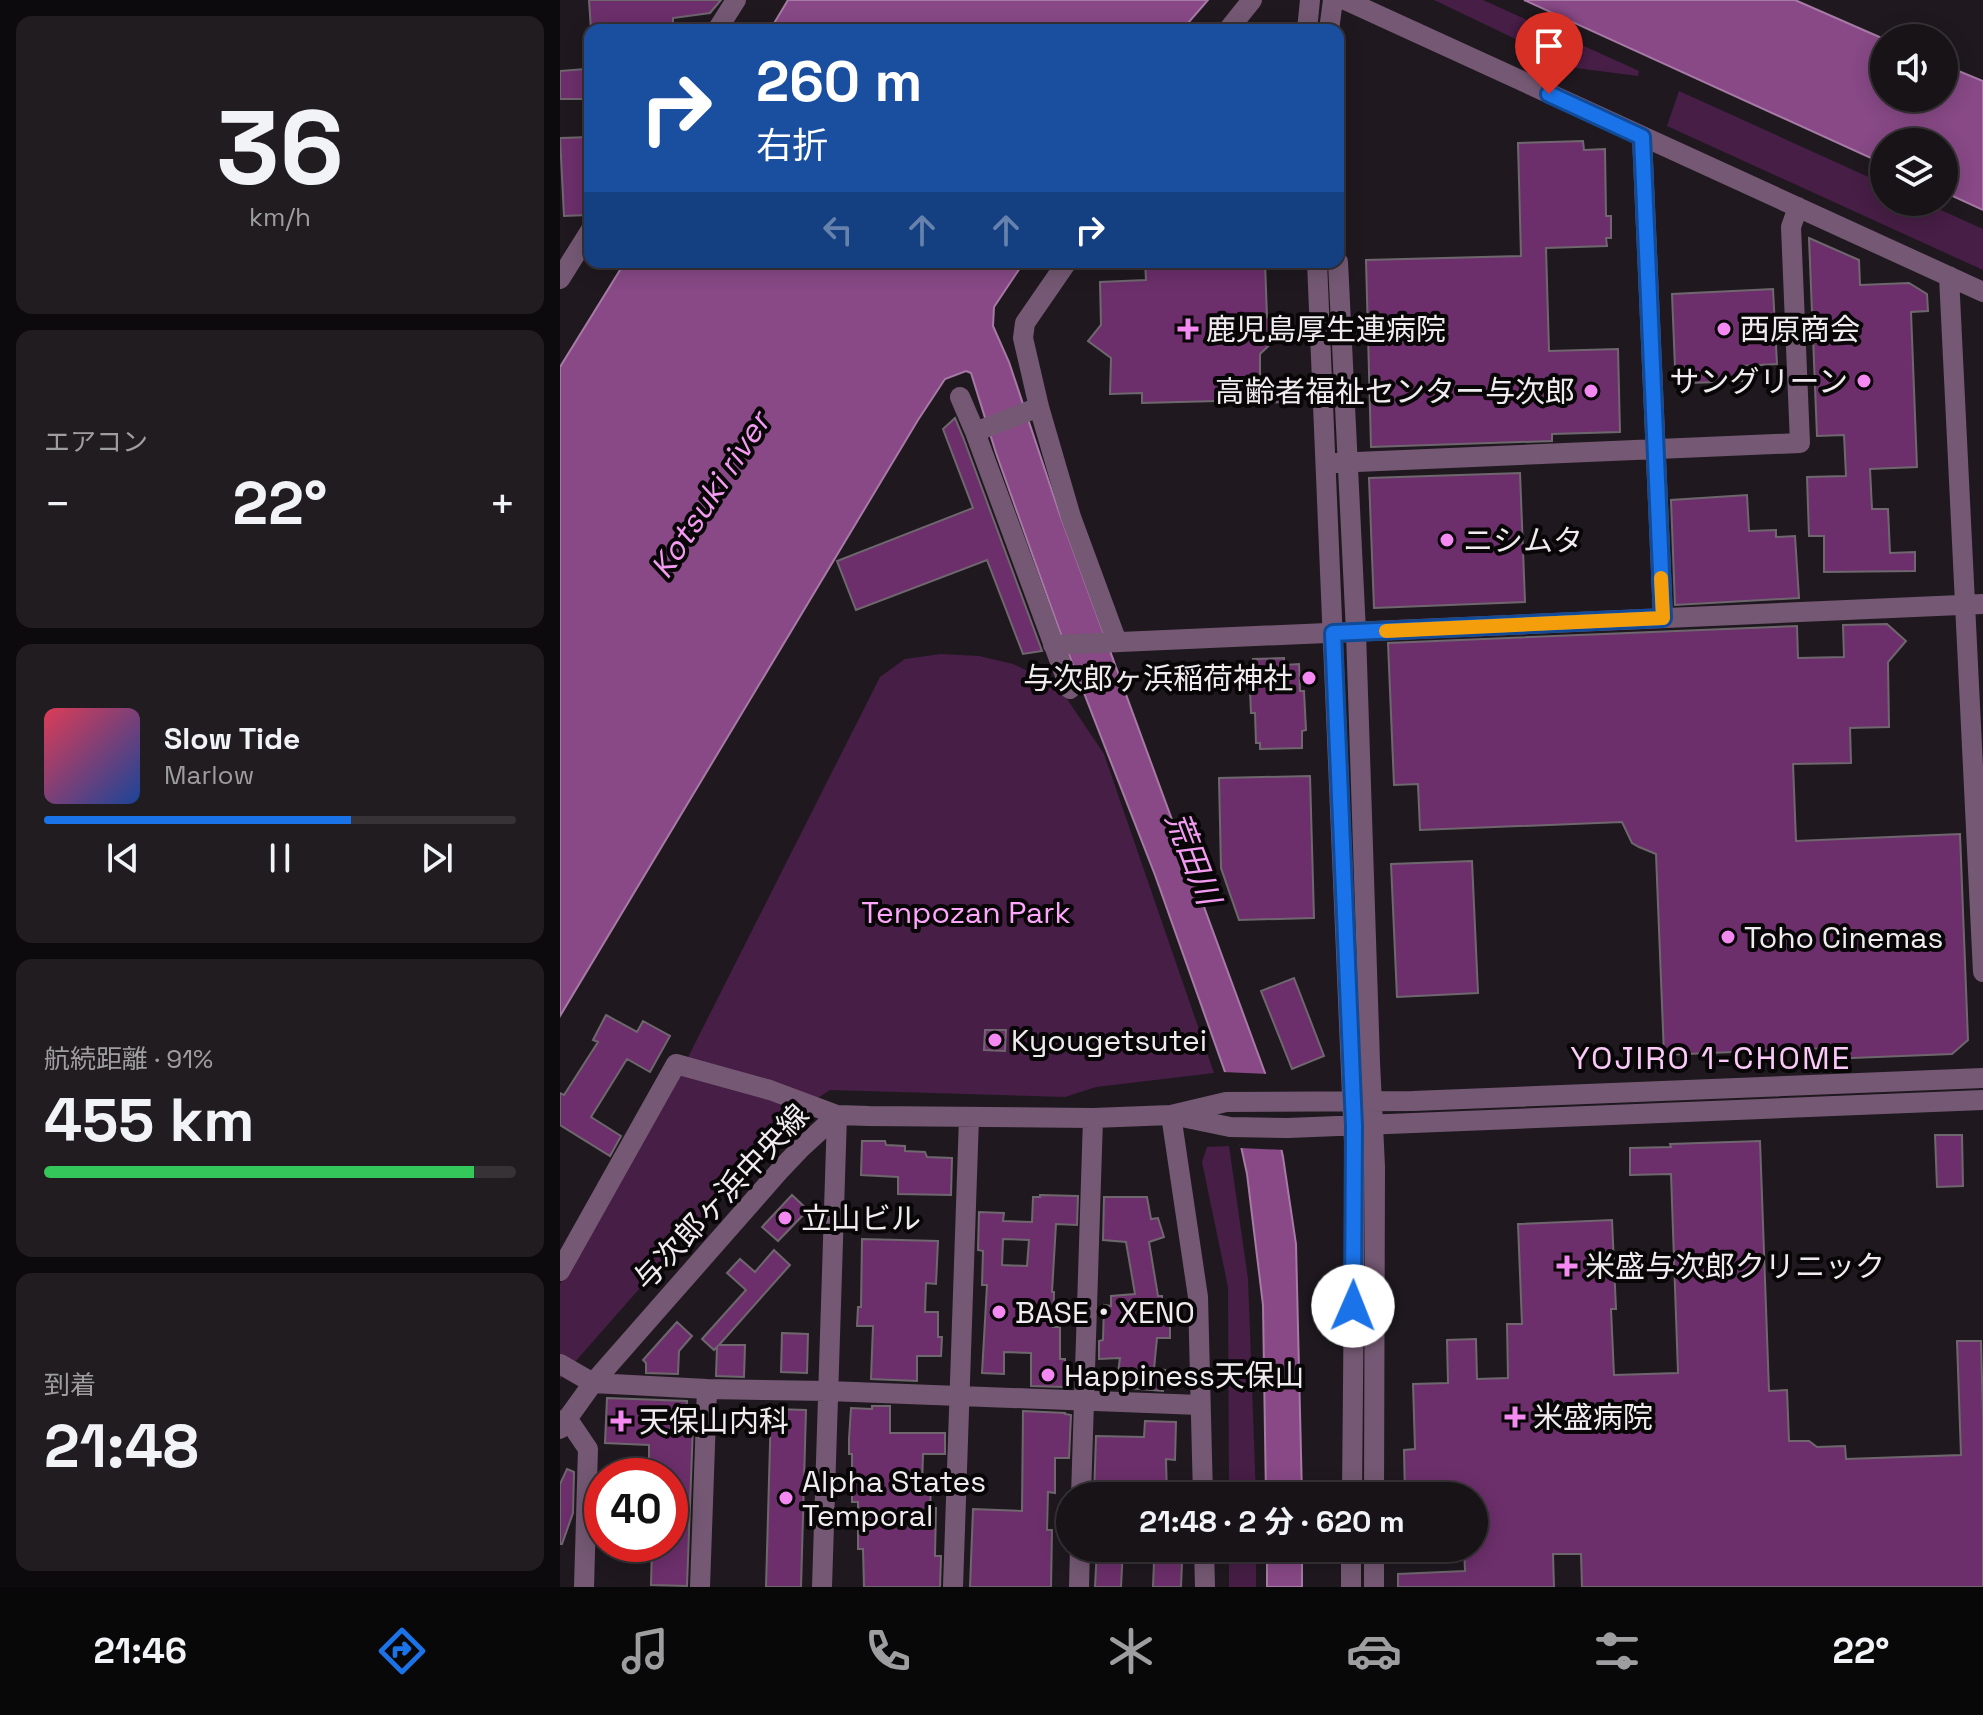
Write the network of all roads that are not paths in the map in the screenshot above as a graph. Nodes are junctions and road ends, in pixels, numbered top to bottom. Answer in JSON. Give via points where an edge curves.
{"nodes":[{"id":1,"x":736,"y":0,"type":"edge"},
{"id":2,"x":1252,"y":0,"type":"edge"},
{"id":3,"x":1310,"y":0,"type":"edge"},
{"id":4,"x":1333,"y":0,"type":"edge"},
{"id":5,"x":1345,"y":0,"type":"edge"},
{"id":6,"x":721,"y":24,"type":"edge"},
{"id":7,"x":1233,"y":24,"type":"edge"},
{"id":8,"x":1308,"y":24,"type":"edge"},
{"id":9,"x":1330,"y":24,"type":"edge"},
{"id":10,"x":1642,"y":137,"type":"junction"},
{"id":11,"x":1798,"y":207,"type":"junction"},
{"id":12,"x":584,"y":240,"type":"edge"},
{"id":13,"x":1063,"y":268,"type":"edge"},
{"id":14,"x":1317,"y":268,"type":"edge"},
{"id":15,"x":1338,"y":268,"type":"edge"},
{"id":16,"x":561,"y":275,"type":"edge"},
{"id":17,"x":1949,"y":276,"type":"junction"},
{"id":18,"x":1983,"y":292,"type":"edge"},
{"id":19,"x":960,"y":397,"type":"dead end"},
{"id":20,"x":1035,"y":409,"type":"junction"},
{"id":21,"x":978,"y":431,"type":"junction"},
{"id":22,"x":1656,"y":450,"type":"junction"},
{"id":23,"x":1325,"y":463,"type":"junction"},
{"id":24,"x":1347,"y":463,"type":"junction"},
{"id":25,"x":1974,"y":605,"type":"edge"},
{"id":26,"x":1663,"y":618,"type":"junction"},
{"id":27,"x":1356,"y":632,"type":"junction"},
{"id":28,"x":1333,"y":633,"type":"junction"},
{"id":29,"x":1113,"y":642,"type":"junction"},
{"id":30,"x":1058,"y":645,"type":"junction"},
{"id":31,"x":1070,"y":689,"type":"dead end"},
{"id":32,"x":1341,"y":844,"type":"junction"},
{"id":33,"x":1363,"y":844,"type":"junction"},
{"id":34,"x":1983,"y":972,"type":"edge"},
{"id":35,"x":1983,"y":1078,"type":"edge"},
{"id":36,"x":1867,"y":1083,"type":"junction"},
{"id":37,"x":1753,"y":1087,"type":"junction"},
{"id":38,"x":1983,"y":1100,"type":"edge"},
{"id":39,"x":1362,"y":1101,"type":"junction"},
{"id":40,"x":1870,"y":1104,"type":"junction"},
{"id":41,"x":1755,"y":1110,"type":"junction"},
{"id":42,"x":837,"y":1115,"type":"junction"},
{"id":43,"x":1171,"y":1115,"type":"junction"},
{"id":44,"x":969,"y":1117,"type":"junction"},
{"id":45,"x":1093,"y":1118,"type":"junction"},
{"id":46,"x":1363,"y":1126,"type":"junction"},
{"id":47,"x":560,"y":1271,"type":"edge"},
{"id":48,"x":560,"y":1364,"type":"edge"},
{"id":49,"x":593,"y":1383,"type":"junction"},
{"id":50,"x":707,"y":1389,"type":"junction"},
{"id":51,"x":828,"y":1391,"type":"junction"},
{"id":52,"x":959,"y":1396,"type":"junction"},
{"id":53,"x":1083,"y":1400,"type":"junction"},
{"id":54,"x":1200,"y":1405,"type":"junction"},
{"id":55,"x":564,"y":1424,"type":"edge"},
{"id":56,"x":1352,"y":1432,"type":"junction"},
{"id":57,"x":1374,"y":1433,"type":"junction"},
{"id":58,"x":1081,"y":1482,"type":"edge"},
{"id":59,"x":1203,"y":1482,"type":"edge"},
{"id":60,"x":1352,"y":1482,"type":"edge"},
{"id":61,"x":1374,"y":1482,"type":"edge"},
{"id":62,"x":1080,"y":1562,"type":"edge"},
{"id":63,"x":1204,"y":1562,"type":"edge"},
{"id":64,"x":1351,"y":1562,"type":"edge"},
{"id":65,"x":1374,"y":1562,"type":"edge"},
{"id":66,"x":584,"y":1587,"type":"edge"},
{"id":67,"x":700,"y":1587,"type":"edge"},
{"id":68,"x":822,"y":1587,"type":"edge"},
{"id":69,"x":953,"y":1587,"type":"edge"},
{"id":70,"x":1079,"y":1587,"type":"edge"},
{"id":71,"x":1205,"y":1587,"type":"edge"},
{"id":72,"x":1351,"y":1587,"type":"edge"},
{"id":73,"x":1374,"y":1587,"type":"edge"}],
"edges":[{"from":1,"to":6,"type":"street"},
{"from":2,"to":7,"type":"street"},
{"from":3,"to":8,"type":"street"},
{"from":4,"to":9,"type":"street"},
{"from":5,"to":10,"type":"street"},
{"from":10,"to":11,"type":"street"},
{"from":10,"to":22,"type":"street"},
{"from":11,"to":17,"type":"street"},
{"from":11,"to":22,"type":"street","via":[[1791,227],[1800,443]]},
{"from":12,"to":16,"type":"street"},
{"from":13,"to":20,"type":"street","via":[[1025,323]]},
{"from":14,"to":23,"type":"street"},
{"from":15,"to":24,"type":"street"},
{"from":17,"to":18,"type":"street"},
{"from":17,"to":25,"type":"street"},
{"from":19,"to":21,"type":"street"},
{"from":20,"to":21,"type":"street"},
{"from":20,"to":29,"type":"street"},
{"from":21,"to":30,"type":"street"},
{"from":22,"to":24,"type":"street"},
{"from":22,"to":26,"type":"street"},
{"from":23,"to":24,"type":"street"},
{"from":23,"to":28,"type":"street"},
{"from":24,"to":27,"type":"street"},
{"from":25,"to":26,"type":"street"},
{"from":25,"to":34,"type":"street"},
{"from":26,"to":27,"type":"street"},
{"from":27,"to":28,"type":"street"},
{"from":27,"to":33,"type":"street"},
{"from":28,"to":29,"type":"street"},
{"from":28,"to":32,"type":"street"},
{"from":29,"to":30,"type":"street"},
{"from":30,"to":31,"type":"street"},
{"from":32,"to":33,"type":"street"},
{"from":32,"to":39,"type":"street"},
{"from":33,"to":39,"type":"street"},
{"from":35,"to":36,"type":"street","name":"与次郎ヶ浜中央線"},
{"from":36,"to":37,"type":"street","name":"与次郎ヶ浜中央線"},
{"from":36,"to":40,"type":"street"},
{"from":37,"to":39,"type":"street","name":"与次郎ヶ浜中央線"},
{"from":37,"to":41,"type":"street"},
{"from":38,"to":40,"type":"street","name":"与次郎ヶ浜中央線"},
{"from":39,"to":43,"type":"street","name":"与次郎ヶ浜中央線","via":[[1226,1102]]},
{"from":39,"to":46,"type":"street"},
{"from":40,"to":41,"type":"street","name":"与次郎ヶ浜中央線"},
{"from":41,"to":46,"type":"street","name":"与次郎ヶ浜中央線"},
{"from":42,"to":44,"type":"street","name":"与次郎ヶ浜中央線"},
{"from":42,"to":47,"type":"street","via":[[676,1064]]},
{"from":42,"to":49,"type":"street","name":"与次郎ヶ浜中央線","via":[[799,1150]]},
{"from":42,"to":51,"type":"street"},
{"from":43,"to":45,"type":"street","name":"与次郎ヶ浜中央線"},
{"from":43,"to":46,"type":"street","name":"与次郎ヶ浜中央線","via":[[1230,1127]]},
{"from":43,"to":54,"type":"street","via":[[1198,1297]]},
{"from":44,"to":45,"type":"street","name":"与次郎ヶ浜中央線"},
{"from":44,"to":52,"type":"street"},
{"from":45,"to":53,"type":"street"},
{"from":46,"to":56,"type":"street","via":[[1355,1166]]},
{"from":46,"to":57,"type":"street","via":[[1375,1167]]},
{"from":48,"to":49,"type":"street"},
{"from":49,"to":50,"type":"street"},
{"from":49,"to":55,"type":"street","name":"与次郎ヶ浜中央線"},
{"from":50,"to":51,"type":"street"},
{"from":50,"to":67,"type":"street"},
{"from":51,"to":52,"type":"street"},
{"from":51,"to":68,"type":"street"},
{"from":52,"to":53,"type":"street"},
{"from":52,"to":69,"type":"street"},
{"from":53,"to":54,"type":"street"},
{"from":53,"to":58,"type":"street"},
{"from":54,"to":59,"type":"street"},
{"from":55,"to":66,"type":"street","via":[[588,1449]]},
{"from":56,"to":57,"type":"street"},
{"from":56,"to":60,"type":"street"},
{"from":57,"to":61,"type":"street"},
{"from":62,"to":70,"type":"street"},
{"from":63,"to":71,"type":"street"},
{"from":64,"to":72,"type":"street"},
{"from":65,"to":73,"type":"street"}]}
